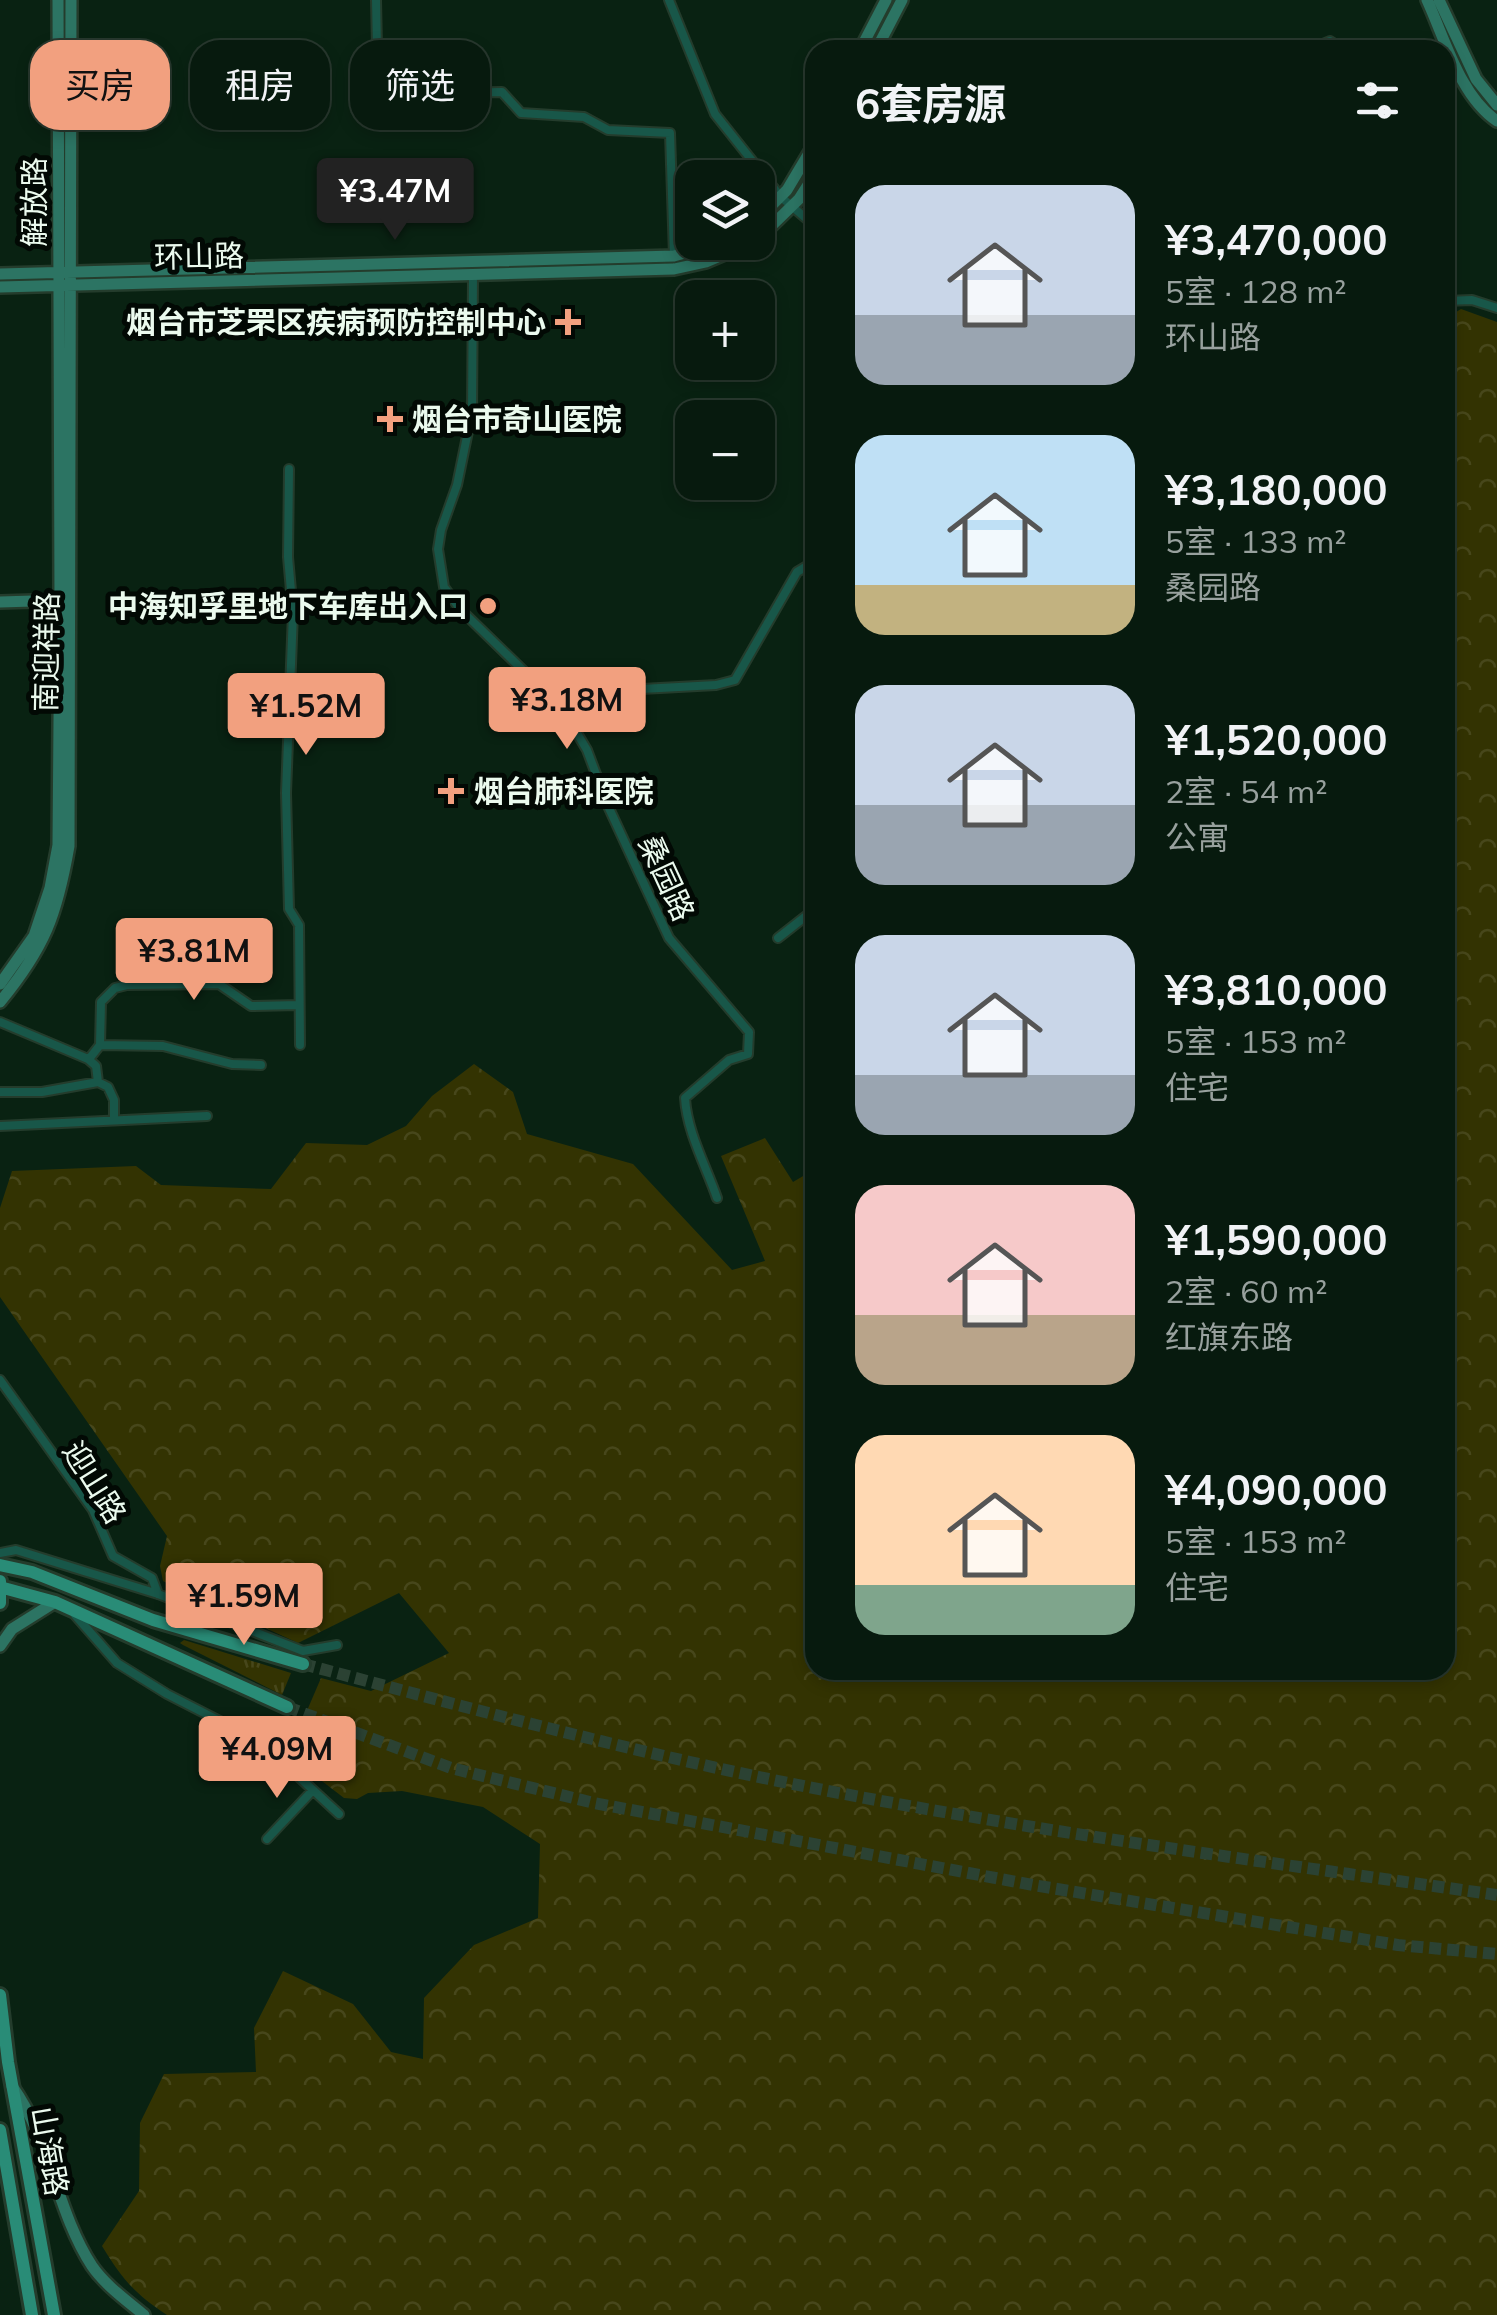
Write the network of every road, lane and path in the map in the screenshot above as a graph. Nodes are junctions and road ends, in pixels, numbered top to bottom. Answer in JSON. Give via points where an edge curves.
{"nodes":[{"id":1,"x":58,"y":0,"type":"edge"},
{"id":2,"x":71,"y":0,"type":"edge"},
{"id":3,"x":376,"y":0,"type":"edge"},
{"id":4,"x":669,"y":0,"type":"edge"},
{"id":5,"x":886,"y":0,"type":"edge"},
{"id":6,"x":902,"y":0,"type":"edge"},
{"id":7,"x":1427,"y":0,"type":"edge"},
{"id":8,"x":1439,"y":0,"type":"edge"},
{"id":9,"x":865,"y":40,"type":"edge"},
{"id":10,"x":881,"y":40,"type":"edge"},
{"id":11,"x":1446,"y":40,"type":"edge"},
{"id":12,"x":1455,"y":60,"type":"edge"},
{"id":13,"x":1497,"y":105,"type":"edge"},
{"id":14,"x":1497,"y":121,"type":"edge"},
{"id":15,"x":805,"y":160,"type":"edge"},
{"id":16,"x":805,"y":188,"type":"edge"},
{"id":17,"x":781,"y":197,"type":"junction"},
{"id":18,"x":775,"y":203,"type":"edge"},
{"id":19,"x":790,"y":208,"type":"junction"},
{"id":20,"x":805,"y":219,"type":"edge"},
{"id":21,"x":775,"y":222,"type":"edge"},
{"id":22,"x":674,"y":256,"type":"joint"},
{"id":23,"x":711,"y":260,"type":"edge"},
{"id":24,"x":0,"y":274,"type":"edge"},
{"id":25,"x":474,"y":276,"type":"junction"},
{"id":26,"x":65,"y":278,"type":"junction"},
{"id":27,"x":0,"y":287,"type":"edge"},
{"id":28,"x":1455,"y":301,"type":"edge"},
{"id":29,"x":1497,"y":308,"type":"edge"},
{"id":30,"x":289,"y":468,"type":"dead end"},
{"id":31,"x":805,"y":567,"type":"edge"},
{"id":32,"x":66,"y":600,"type":"junction"},
{"id":33,"x":0,"y":602,"type":"edge"},
{"id":34,"x":548,"y":694,"type":"junction"},
{"id":35,"x":805,"y":917,"type":"edge"},
{"id":36,"x":778,"y":938,"type":"dead end"},
{"id":37,"x":0,"y":984,"type":"edge"},
{"id":38,"x":0,"y":1002,"type":"edge"},
{"id":39,"x":299,"y":1005,"type":"junction"},
{"id":40,"x":0,"y":1022,"type":"edge"},
{"id":41,"x":100,"y":1045,"type":"junction"},
{"id":42,"x":300,"y":1045,"type":"dead end"},
{"id":43,"x":88,"y":1059,"type":"junction"},
{"id":44,"x":261,"y":1065,"type":"dead end"},
{"id":45,"x":98,"y":1082,"type":"junction"},
{"id":46,"x":0,"y":1092,"type":"edge"},
{"id":47,"x":207,"y":1116,"type":"dead end"},
{"id":48,"x":114,"y":1120,"type":"junction"},
{"id":49,"x":0,"y":1126,"type":"edge"},
{"id":50,"x":717,"y":1198,"type":"dead end"},
{"id":51,"x":0,"y":1380,"type":"edge"},
{"id":52,"x":0,"y":1553,"type":"edge"},
{"id":53,"x":0,"y":1564,"type":"edge"},
{"id":54,"x":0,"y":1585,"type":"edge"},
{"id":55,"x":158,"y":1594,"type":"junction"},
{"id":56,"x":0,"y":1603,"type":"edge"},
{"id":57,"x":62,"y":1605,"type":"junction"},
{"id":58,"x":336,"y":1645,"type":"dead end"},
{"id":59,"x":0,"y":1646,"type":"edge"},
{"id":60,"x":304,"y":1664,"type":"tunnel mouth"},
{"id":61,"x":288,"y":1708,"type":"tunnel mouth"},
{"id":62,"x":313,"y":1790,"type":"junction"},
{"id":63,"x":339,"y":1814,"type":"dead end"},
{"id":64,"x":267,"y":1839,"type":"dead end"},
{"id":65,"x":0,"y":1996,"type":"edge"},
{"id":66,"x":12,"y":2086,"type":"junction"},
{"id":67,"x":0,"y":2130,"type":"edge"},
{"id":68,"x":32,"y":2315,"type":"edge"},
{"id":69,"x":54,"y":2315,"type":"edge"},
{"id":70,"x":144,"y":2315,"type":"edge"}],
"edges":[{"from":1,"to":26,"type":"main road","name":"解放路"},
{"from":2,"to":26,"type":"main road","name":"解放路"},
{"from":3,"to":22,"type":"street","via":[[378,94],[502,92],[521,113],[584,118],[608,130],[670,133]]},
{"from":4,"to":17,"type":"street","via":[[715,114]]},
{"from":5,"to":9,"type":"main road"},
{"from":6,"to":10,"type":"main road"},
{"from":7,"to":11,"type":"main road"},
{"from":8,"to":13,"type":"main road","via":[[1476,80]]},
{"from":12,"to":14,"type":"main road","via":[[1477,102]]},
{"from":15,"to":17,"type":"main road"},
{"from":16,"to":19,"type":"main road","name":"环山路"},
{"from":17,"to":18,"type":"main road"},
{"from":17,"to":19,"type":"street"},
{"from":19,"to":20,"type":"street"},
{"from":19,"to":21,"type":"main road","name":"环山路"},
{"from":22,"to":26,"type":"main road","name":"环山路"},
{"from":23,"to":25,"type":"main road","name":"环山路","via":[[674,270]]},
{"from":24,"to":26,"type":"main road","name":"环山路"},
{"from":25,"to":26,"type":"main road","name":"环山路"},
{"from":25,"to":34,"type":"street","name":"桑园路","via":[[472,412],[440,530],[440,570],[461,610]]},
{"from":26,"to":27,"type":"main road","name":"环山路"},
{"from":26,"to":32,"type":"main road","name":"南迎祥路"},
{"from":28,"to":29,"type":"street"},
{"from":30,"to":39,"type":"street","via":[[293,613],[286,793]]},
{"from":31,"to":34,"type":"street","via":[[735,680]]},
{"from":32,"to":33,"type":"main road"},
{"from":32,"to":37,"type":"main road","name":"南迎祥路","via":[[58,845],[34,936]]},
{"from":32,"to":38,"type":"main road","name":"南迎祥路","via":[[70,822],[64,874],[46,937]]},
{"from":34,"to":50,"type":"street","name":"桑园路","via":[[587,750],[669,938],[749,1032],[748,1054],[729,1060],[685,1098],[686,1120]]},
{"from":35,"to":36,"type":"street"},
{"from":39,"to":41,"type":"street","via":[[252,1006],[219,984],[127,985],[102,1002]]},
{"from":39,"to":42,"type":"street"},
{"from":40,"to":43,"type":"street"},
{"from":41,"to":43,"type":"street"},
{"from":41,"to":44,"type":"street","via":[[163,1046]]},
{"from":43,"to":45,"type":"street"},
{"from":45,"to":46,"type":"street"},
{"from":45,"to":48,"type":"street","via":[[114,1100]]},
{"from":47,"to":48,"type":"street"},
{"from":48,"to":49,"type":"street"},
{"from":51,"to":55,"type":"street","name":"迎山路","via":[[93,1510],[112,1556],[152,1578]]},
{"from":52,"to":55,"type":"street","via":[[16,1550]]},
{"from":53,"to":60,"type":"main road","via":[[154,1620]]},
{"from":54,"to":56,"type":"main road"},
{"from":54,"to":57,"type":"main road"},
{"from":55,"to":58,"type":"street","via":[[302,1651]]},
{"from":57,"to":59,"type":"main road","via":[[12,1629]]},
{"from":57,"to":61,"type":"main road"},
{"from":57,"to":62,"type":"street","via":[[117,1663],[261,1742]]},
{"from":62,"to":63,"type":"street"},
{"from":62,"to":64,"type":"street"},
{"from":65,"to":66,"type":"main road","name":"山海路"},
{"from":66,"to":69,"type":"main road","name":"山海路"},
{"from":66,"to":70,"type":"main road","via":[[94,2269]]},
{"from":67,"to":68,"type":"main road","name":"山海路"}]}
